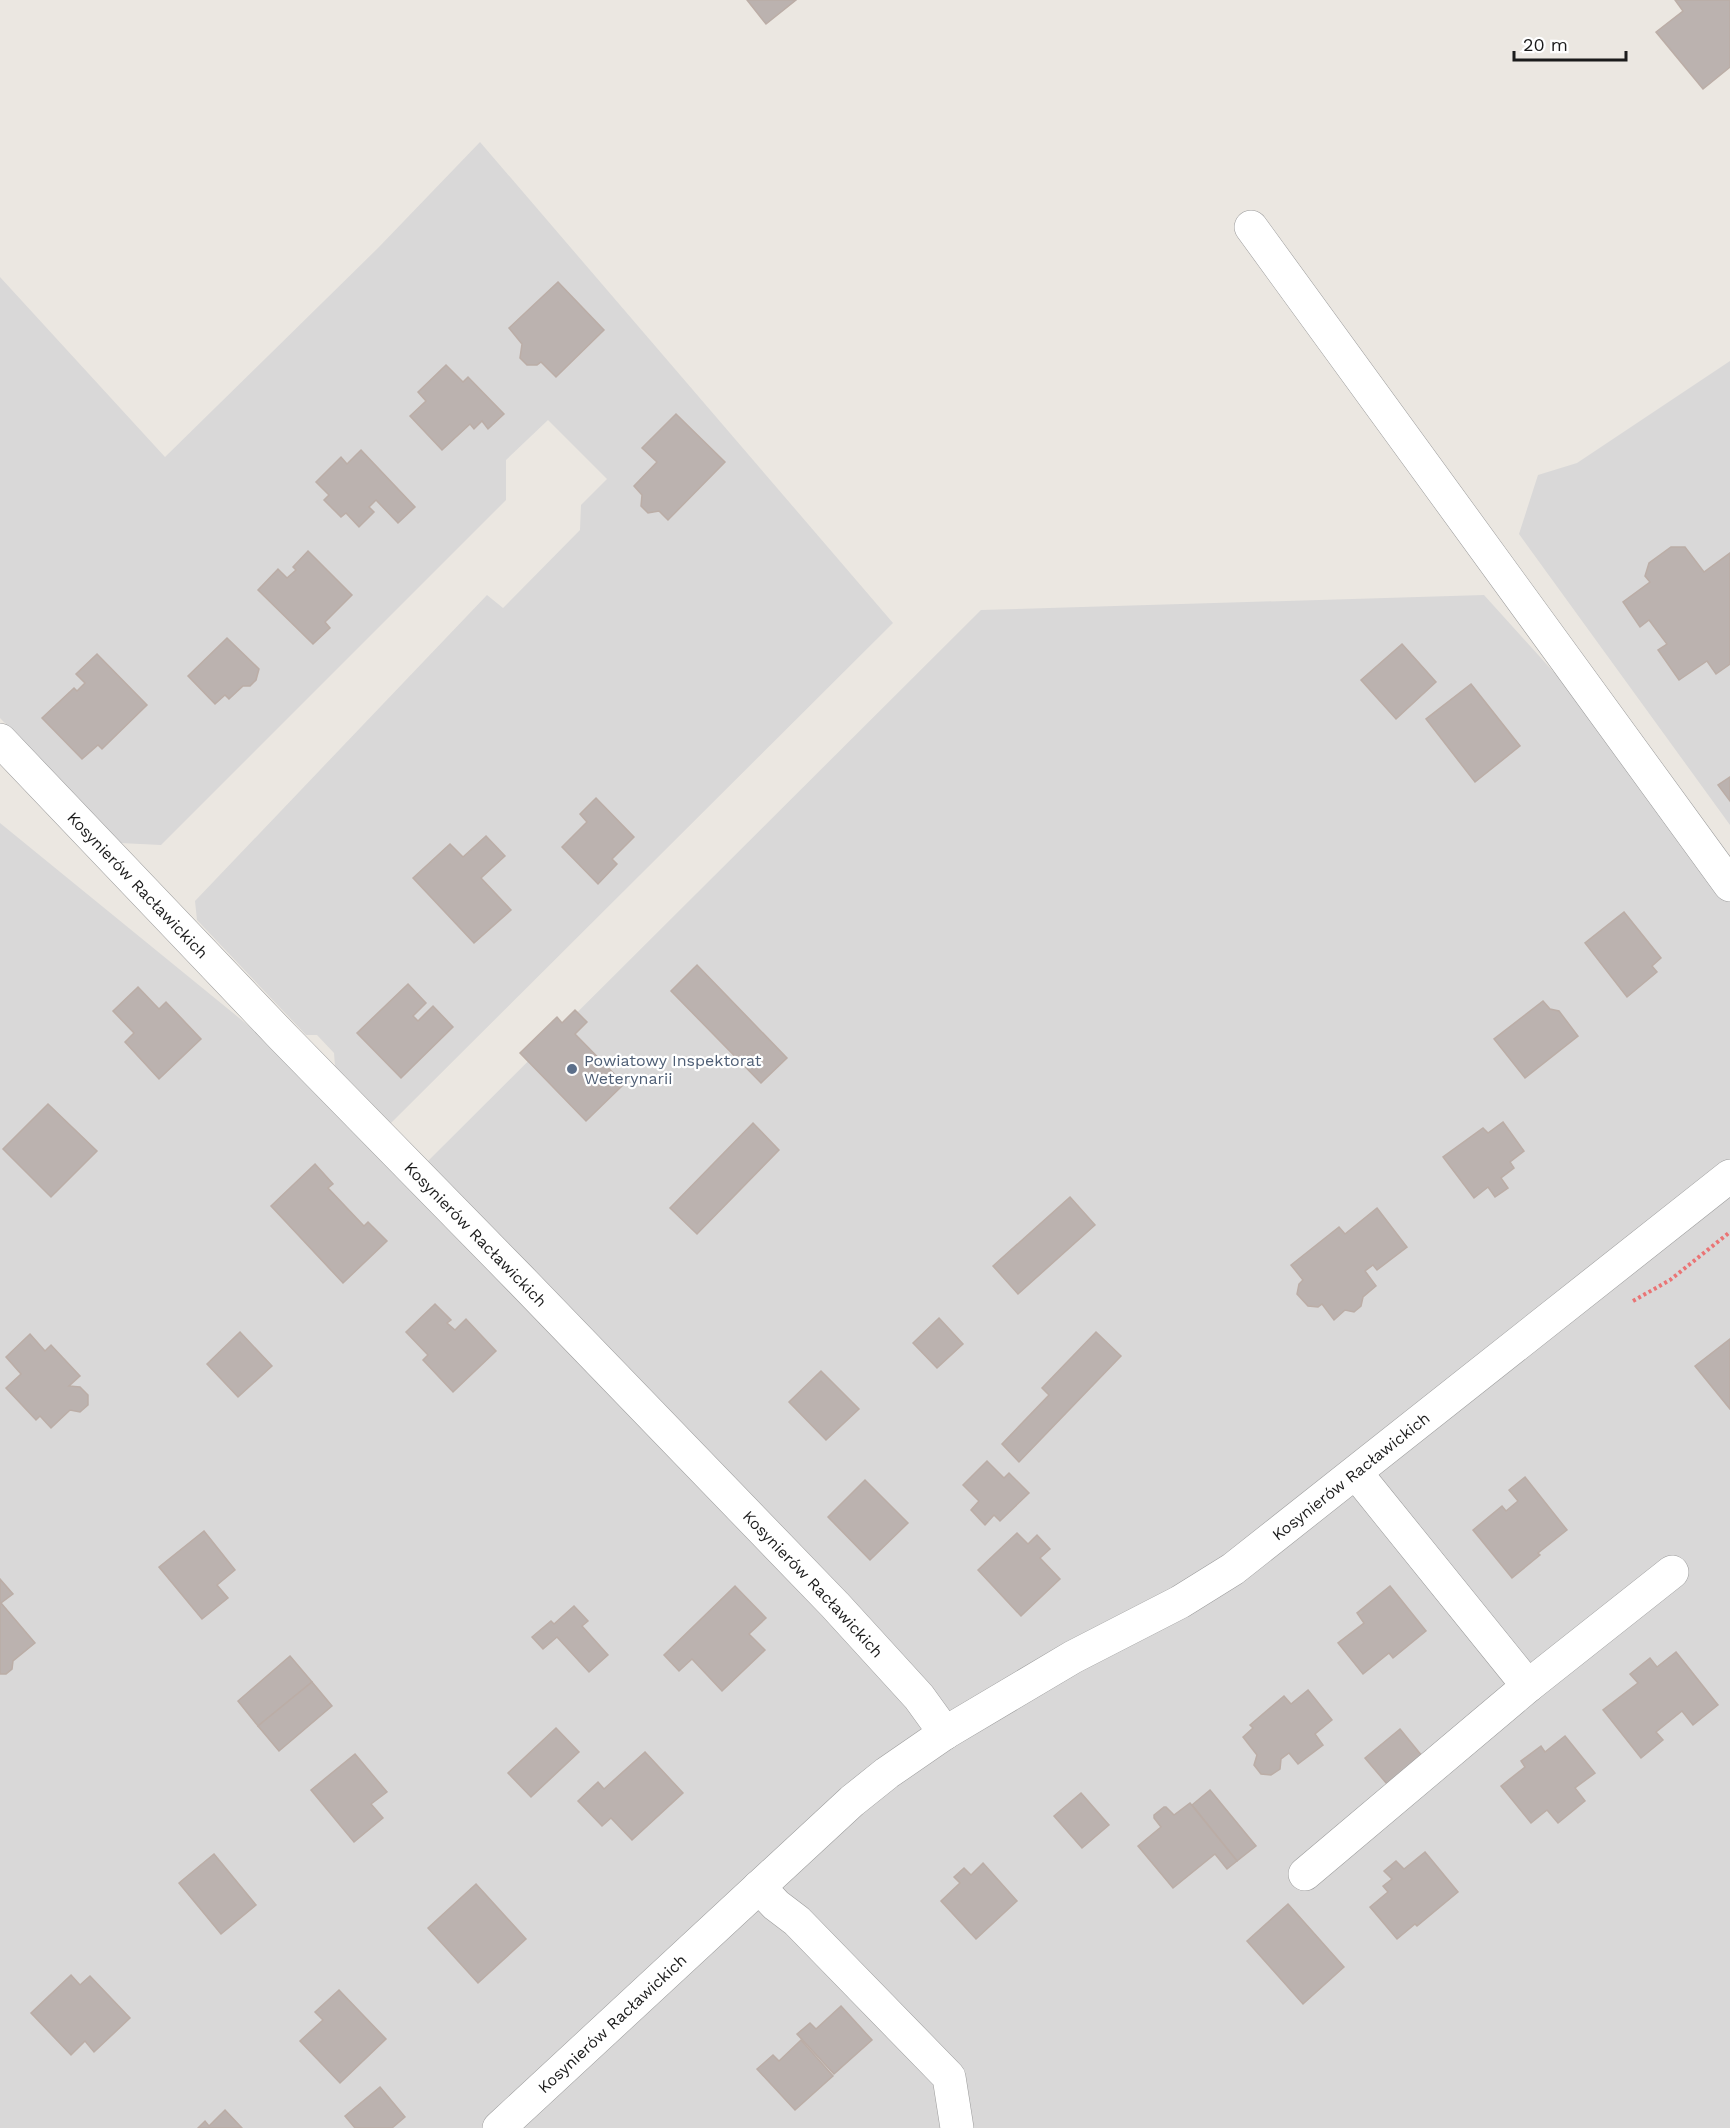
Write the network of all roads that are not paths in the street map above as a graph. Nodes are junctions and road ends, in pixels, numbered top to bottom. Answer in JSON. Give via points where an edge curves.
{"nodes":[{"id":1,"x":1251,"y":227,"type":"dead end"},
{"id":2,"x":0,"y":740,"type":"edge"},
{"id":3,"x":1730,"y":885,"type":"edge"},
{"id":4,"x":1730,"y":1176,"type":"edge"},
{"id":5,"x":1356,"y":1473,"type":"junction"},
{"id":6,"x":1672,"y":1572,"type":"dead end"},
{"id":7,"x":1528,"y":1686,"type":"junction"},
{"id":8,"x":945,"y":1733,"type":"junction"},
{"id":9,"x":1305,"y":1874,"type":"dead end"},
{"id":10,"x":759,"y":1887,"type":"junction"},
{"id":11,"x":499,"y":2128,"type":"edge"},
{"id":12,"x":957,"y":2128,"type":"edge"}],
"edges":[{"from":1,"to":3,"type":"street"},
{"from":2,"to":8,"type":"street","name":"Kosynierów Racławickich","via":[[827,1597],[920,1697]]},
{"from":4,"to":5,"type":"street","name":"Kosynierów Racławickich"},
{"from":5,"to":7,"type":"street"},
{"from":5,"to":8,"type":"street","name":"Kosynierów Racławickich","via":[[1233,1569],[1180,1602],[1074,1656]]},
{"from":6,"to":7,"type":"street"},
{"from":7,"to":9,"type":"street"},
{"from":8,"to":10,"type":"street","name":"Kosynierów Racławickich","via":[[852,1801]]},
{"from":10,"to":11,"type":"street","name":"Kosynierów Racławickich"},
{"from":10,"to":12,"type":"street","via":[[949,2077]]}]}
